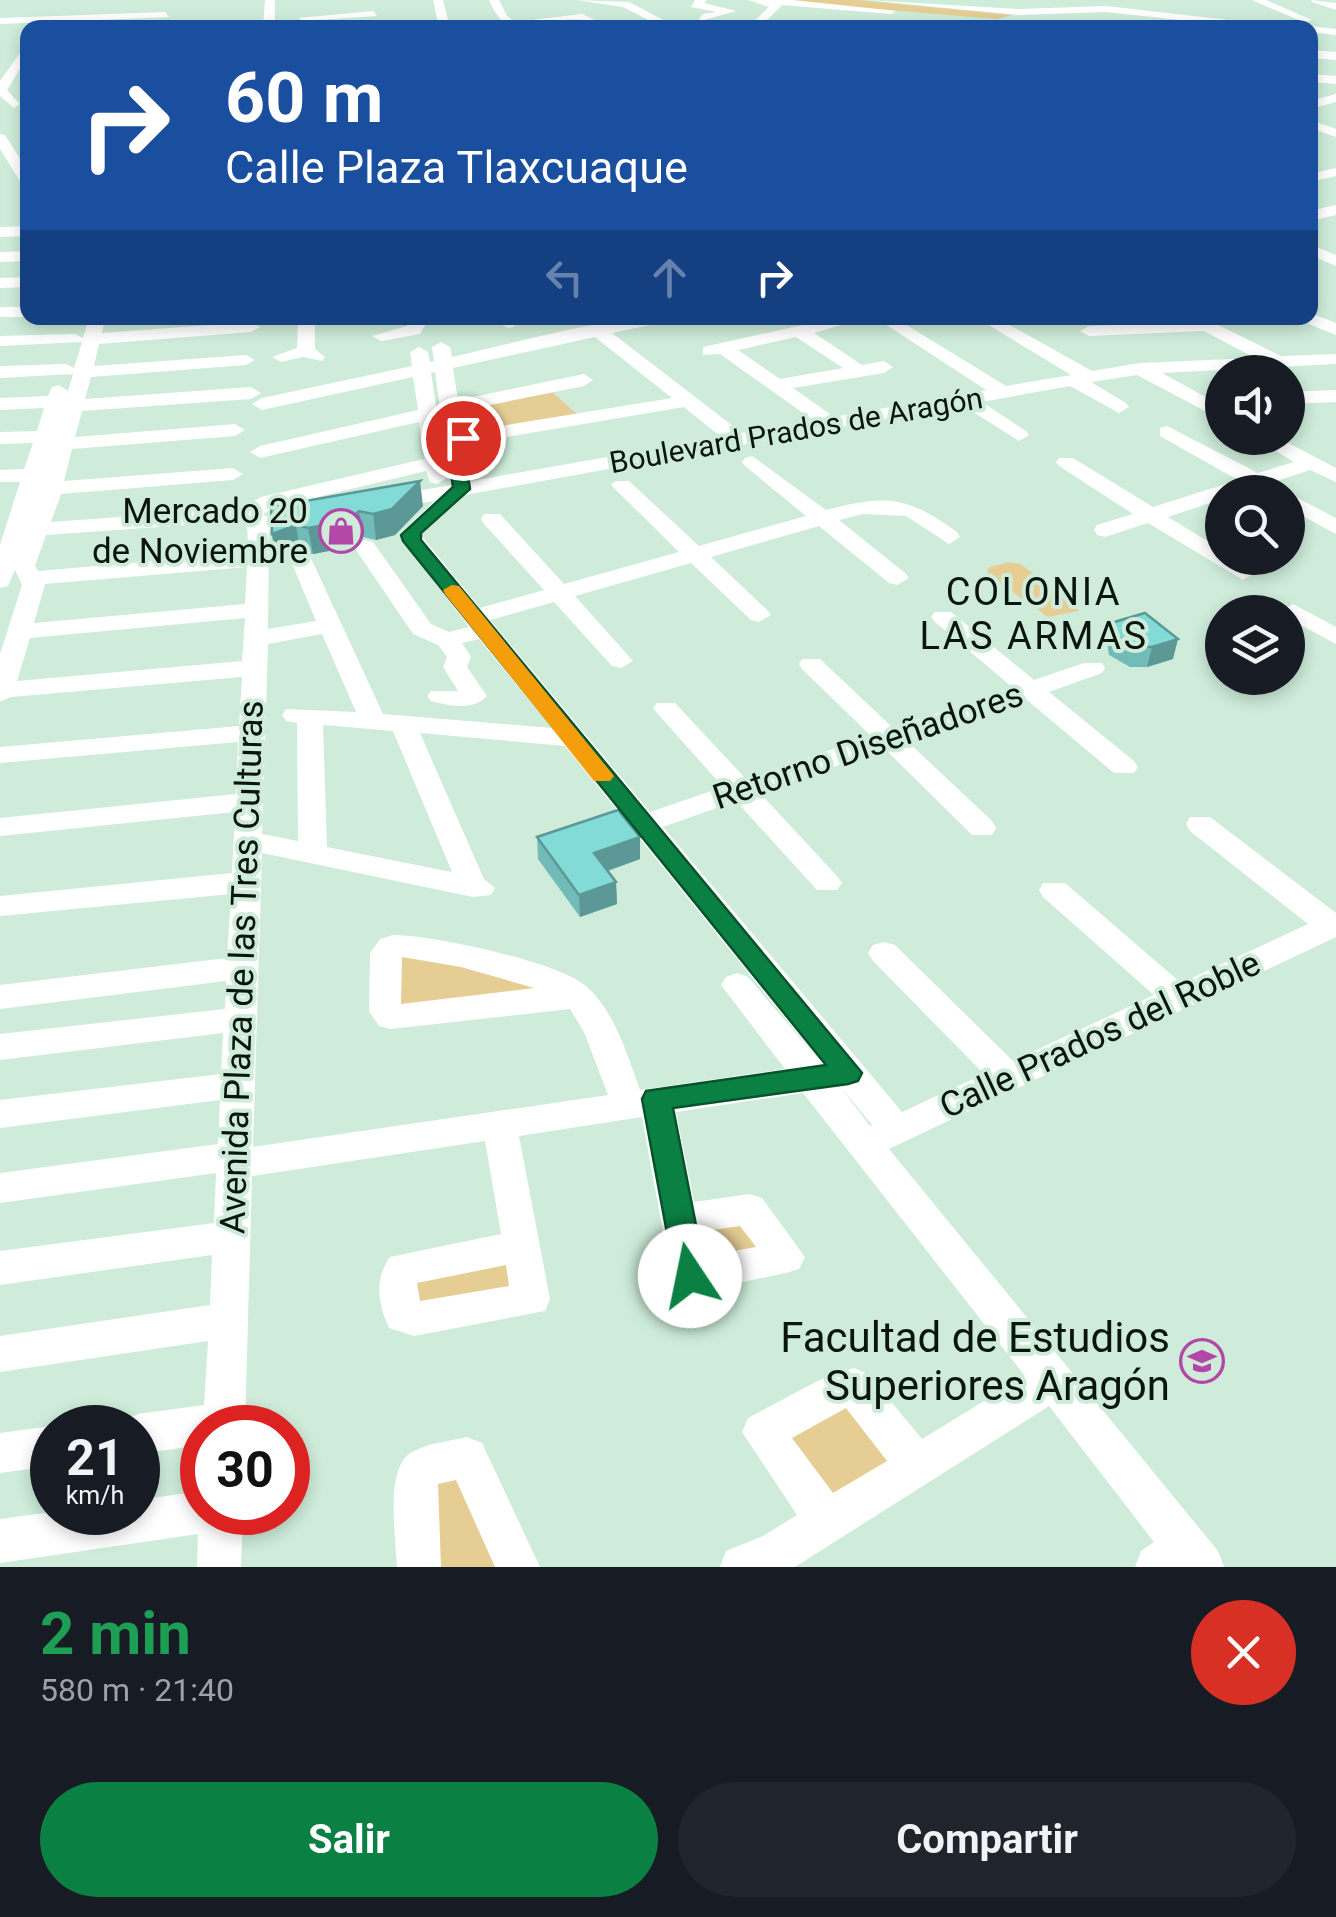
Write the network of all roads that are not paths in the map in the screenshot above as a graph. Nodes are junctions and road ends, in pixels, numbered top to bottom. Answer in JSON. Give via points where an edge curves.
{"nodes":[{"id":1,"x":171,"y":0,"type":"edge"},
{"id":2,"x":741,"y":0,"type":"edge"},
{"id":3,"x":753,"y":0,"type":"edge"},
{"id":4,"x":1257,"y":0,"type":"edge"},
{"id":5,"x":1316,"y":0,"type":"edge"},
{"id":6,"x":591,"y":1,"type":"edge"},
{"id":7,"x":576,"y":2,"type":"edge"},
{"id":8,"x":923,"y":2,"type":"edge"},
{"id":9,"x":1101,"y":2,"type":"edge"},
{"id":10,"x":1119,"y":3,"type":"edge"},
{"id":11,"x":774,"y":4,"type":"edge"},
{"id":12,"x":981,"y":4,"type":"edge"},
{"id":13,"x":875,"y":5,"type":"edge"},
{"id":14,"x":634,"y":6,"type":"dead end"},
{"id":15,"x":1214,"y":6,"type":"dead end"},
{"id":16,"x":837,"y":7,"type":"junction"},
{"id":17,"x":1336,"y":7,"type":"edge"},
{"id":18,"x":798,"y":9,"type":"junction"},
{"id":19,"x":1077,"y":10,"type":"junction"},
{"id":20,"x":373,"y":11,"type":"edge"},
{"id":21,"x":1141,"y":12,"type":"junction"},
{"id":22,"x":306,"y":17,"type":"edge"},
{"id":23,"x":998,"y":18,"type":"junction"},
{"id":24,"x":1040,"y":18,"type":"junction"},
{"id":25,"x":1205,"y":18,"type":"junction"},
{"id":26,"x":168,"y":19,"type":"edge"},
{"id":27,"x":560,"y":20,"type":"edge"},
{"id":28,"x":589,"y":20,"type":"edge"},
{"id":29,"x":660,"y":20,"type":"edge"},
{"id":30,"x":661,"y":20,"type":"edge"},
{"id":31,"x":762,"y":20,"type":"edge"},
{"id":32,"x":782,"y":20,"type":"dead end"},
{"id":33,"x":1044,"y":20,"type":"edge"},
{"id":34,"x":1222,"y":20,"type":"edge"},
{"id":35,"x":1307,"y":20,"type":"edge"},
{"id":36,"x":20,"y":63,"type":"edge"},
{"id":37,"x":14,"y":104,"type":"edge"},
{"id":38,"x":1318,"y":108,"type":"edge"},
{"id":39,"x":1336,"y":116,"type":"edge"},
{"id":40,"x":1336,"y":133,"type":"edge"},
{"id":41,"x":0,"y":138,"type":"edge"},
{"id":42,"x":14,"y":160,"type":"edge"},
{"id":43,"x":307,"y":325,"type":"edge"},
{"id":44,"x":416,"y":325,"type":"edge"},
{"id":45,"x":622,"y":325,"type":"edge"},
{"id":46,"x":825,"y":325,"type":"edge"},
{"id":47,"x":895,"y":325,"type":"edge"},
{"id":48,"x":996,"y":325,"type":"edge"},
{"id":49,"x":1212,"y":325,"type":"edge"},
{"id":50,"x":252,"y":327,"type":"dead end"},
{"id":51,"x":86,"y":328,"type":"edge"},
{"id":52,"x":390,"y":329,"type":"edge"},
{"id":53,"x":597,"y":330,"type":"junction"},
{"id":54,"x":799,"y":331,"type":"junction"},
{"id":55,"x":0,"y":341,"type":"edge"},
{"id":56,"x":444,"y":354,"type":"junction"},
{"id":57,"x":1274,"y":355,"type":"edge"},
{"id":58,"x":281,"y":356,"type":"dead end"},
{"id":59,"x":420,"y":359,"type":"junction"},
{"id":60,"x":1336,"y":359,"type":"edge"},
{"id":61,"x":246,"y":360,"type":"dead end"},
{"id":62,"x":1305,"y":361,"type":"edge"},
{"id":63,"x":1205,"y":366,"type":"edge"},
{"id":64,"x":884,"y":367,"type":"dead end"},
{"id":65,"x":1140,"y":369,"type":"junction"},
{"id":66,"x":74,"y":371,"type":"junction"},
{"id":67,"x":860,"y":371,"type":"junction"},
{"id":68,"x":0,"y":372,"type":"edge"},
{"id":69,"x":1081,"y":378,"type":"junction"},
{"id":70,"x":584,"y":380,"type":"dead end"},
{"id":71,"x":558,"y":385,"type":"junction"},
{"id":72,"x":776,"y":385,"type":"junction"},
{"id":73,"x":1004,"y":393,"type":"junction"},
{"id":74,"x":1336,"y":396,"type":"edge"},
{"id":75,"x":1305,"y":397,"type":"edge"},
{"id":76,"x":965,"y":399,"type":"junction"},
{"id":77,"x":1205,"y":400,"type":"edge"},
{"id":78,"x":688,"y":402,"type":"junction"},
{"id":79,"x":0,"y":404,"type":"edge"},
{"id":80,"x":64,"y":404,"type":"junction"},
{"id":81,"x":451,"y":407,"type":"junction"},
{"id":82,"x":1119,"y":407,"type":"dead end"},
{"id":83,"x":428,"y":414,"type":"junction"},
{"id":84,"x":593,"y":417,"type":"junction"},
{"id":85,"x":830,"y":423,"type":"junction"},
{"id":86,"x":235,"y":430,"type":"dead end"},
{"id":87,"x":1168,"y":432,"type":"dead end"},
{"id":88,"x":1019,"y":434,"type":"dead end"},
{"id":89,"x":0,"y":438,"type":"edge"},
{"id":90,"x":54,"y":440,"type":"junction"},
{"id":91,"x":454,"y":440,"type":"junction"},
{"id":92,"x":738,"y":440,"type":"junction"},
{"id":93,"x":260,"y":452,"type":"dead end"},
{"id":94,"x":1296,"y":455,"type":"edge"},
{"id":95,"x":752,"y":462,"type":"dead end"},
{"id":96,"x":1066,"y":462,"type":"dead end"},
{"id":97,"x":434,"y":463,"type":"junction"},
{"id":98,"x":1311,"y":463,"type":"junction"},
{"id":99,"x":233,"y":474,"type":"dead end"},
{"id":100,"x":1245,"y":475,"type":"edge"},
{"id":101,"x":1274,"y":475,"type":"edge"},
{"id":102,"x":0,"y":476,"type":"edge"},
{"id":103,"x":1336,"y":476,"type":"edge"},
{"id":104,"x":42,"y":482,"type":"junction"},
{"id":105,"x":622,"y":485,"type":"dead end"},
{"id":106,"x":447,"y":495,"type":"junction"},
{"id":107,"x":1205,"y":497,"type":"edge"},
{"id":108,"x":368,"y":506,"type":"edge"},
{"id":109,"x":1305,"y":509,"type":"edge"},
{"id":110,"x":332,"y":512,"type":"edge"},
{"id":111,"x":258,"y":514,"type":"junction"},
{"id":112,"x":1149,"y":515,"type":"junction"},
{"id":113,"x":824,"y":517,"type":"junction"},
{"id":114,"x":492,"y":519,"type":"dead end"},
{"id":115,"x":18,"y":523,"type":"edge"},
{"id":116,"x":1336,"y":527,"type":"edge"},
{"id":117,"x":1106,"y":530,"type":"dead end"},
{"id":118,"x":949,"y":536,"type":"dead end"},
{"id":119,"x":365,"y":547,"type":"dead end"},
{"id":120,"x":1205,"y":550,"type":"edge"},
{"id":121,"x":696,"y":554,"type":"junction"},
{"id":122,"x":259,"y":559,"type":"junction"},
{"id":123,"x":302,"y":561,"type":"dead end"},
{"id":124,"x":2,"y":568,"type":"edge"},
{"id":125,"x":32,"y":578,"type":"junction"},
{"id":126,"x":896,"y":578,"type":"dead end"},
{"id":127,"x":559,"y":593,"type":"junction"},
{"id":128,"x":758,"y":615,"type":"dead end"},
{"id":129,"x":944,"y":617,"type":"dead end"},
{"id":130,"x":1305,"y":619,"type":"edge"},
{"id":131,"x":479,"y":624,"type":"junction"},
{"id":132,"x":332,"y":625,"type":"junction"},
{"id":133,"x":20,"y":632,"type":"junction"},
{"id":134,"x":1336,"y":637,"type":"edge"},
{"id":135,"x":255,"y":639,"type":"junction"},
{"id":136,"x":448,"y":640,"type":"junction"},
{"id":137,"x":621,"y":660,"type":"dead end"},
{"id":138,"x":811,"y":664,"type":"dead end"},
{"id":139,"x":1093,"y":668,"type":"dead end"},
{"id":140,"x":1032,"y":689,"type":"junction"},
{"id":141,"x":0,"y":691,"type":"edge"},
{"id":142,"x":440,"y":696,"type":"dead end"},
{"id":143,"x":666,"y":708,"type":"dead end"},
{"id":144,"x":373,"y":722,"type":"junction"},
{"id":145,"x":404,"y":726,"type":"junction"},
{"id":146,"x":250,"y":733,"type":"junction"},
{"id":147,"x":570,"y":738,"type":"junction"},
{"id":148,"x":892,"y":738,"type":"junction"},
{"id":149,"x":0,"y":755,"type":"edge"},
{"id":150,"x":1124,"y":767,"type":"dead end"},
{"id":151,"x":740,"y":790,"type":"junction"},
{"id":152,"x":248,"y":802,"type":"junction"},
{"id":153,"x":643,"y":824,"type":"junction"},
{"id":154,"x":1200,"y":824,"type":"dead end"},
{"id":155,"x":0,"y":828,"type":"edge"},
{"id":156,"x":982,"y":828,"type":"dead end"},
{"id":157,"x":246,"y":840,"type":"junction"},
{"id":158,"x":314,"y":853,"type":"junction"},
{"id":159,"x":246,"y":882,"type":"junction"},
{"id":160,"x":828,"y":883,"type":"dead end"},
{"id":161,"x":1054,"y":890,"type":"dead end"},
{"id":162,"x":0,"y":906,"type":"edge"},
{"id":163,"x":1334,"y":925,"type":"edge"},
{"id":164,"x":884,"y":953,"type":"dead end"},
{"id":165,"x":244,"y":967,"type":"junction"},
{"id":166,"x":737,"y":985,"type":"dead end"},
{"id":167,"x":0,"y":997,"type":"edge"},
{"id":168,"x":578,"y":998,"type":"junction"},
{"id":169,"x":1179,"y":999,"type":"junction"},
{"id":170,"x":241,"y":1020,"type":"junction"},
{"id":171,"x":0,"y":1047,"type":"edge"},
{"id":172,"x":848,"y":1073,"type":"junction"},
{"id":173,"x":812,"y":1078,"type":"junction"},
{"id":174,"x":1008,"y":1078,"type":"junction"},
{"id":175,"x":236,"y":1085,"type":"junction"},
{"id":176,"x":642,"y":1102,"type":"junction"},
{"id":177,"x":0,"y":1114,"type":"edge"},
{"id":178,"x":500,"y":1122,"type":"junction"},
{"id":179,"x":880,"y":1138,"type":"junction"},
{"id":180,"x":235,"y":1160,"type":"junction"},
{"id":181,"x":0,"y":1188,"type":"edge"},
{"id":182,"x":680,"y":1220,"type":"dead end"},
{"id":183,"x":232,"y":1236,"type":"junction"},
{"id":184,"x":521,"y":1246,"type":"dead end"},
{"id":185,"x":0,"y":1268,"type":"edge"},
{"id":186,"x":229,"y":1320,"type":"junction"},
{"id":187,"x":0,"y":1354,"type":"edge"},
{"id":188,"x":1052,"y":1382,"type":"junction"},
{"id":189,"x":225,"y":1405,"type":"edge"},
{"id":190,"x":30,"y":1449,"type":"edge"},
{"id":191,"x":0,"y":1453,"type":"edge"},
{"id":192,"x":917,"y":1466,"type":"junction"},
{"id":193,"x":180,"y":1515,"type":"edge"},
{"id":194,"x":826,"y":1520,"type":"junction"},
{"id":195,"x":221,"y":1535,"type":"edge"},
{"id":196,"x":0,"y":1541,"type":"edge"},
{"id":197,"x":1181,"y":1560,"type":"edge"},
{"id":198,"x":220,"y":1567,"type":"edge"},
{"id":199,"x":419,"y":1567,"type":"edge"},
{"id":200,"x":518,"y":1567,"type":"edge"},
{"id":201,"x":742,"y":1567,"type":"edge"}],
"edges":[{"from":1,"to":26,"type":"street"},
{"from":2,"to":31,"type":"street","via":[[777,5]]},
{"from":3,"to":11,"type":"street"},
{"from":4,"to":35,"type":"street","via":[[1272,6],[1269,11]]},
{"from":5,"to":17,"type":"street"},
{"from":6,"to":7,"type":"street"},
{"from":6,"to":29,"type":"street","via":[[625,4]]},
{"from":8,"to":12,"type":"street"},
{"from":8,"to":13,"type":"street"},
{"from":9,"to":10,"type":"street"},
{"from":9,"to":19,"type":"street"},
{"from":10,"to":21,"type":"street"},
{"from":11,"to":16,"type":"street"},
{"from":11,"to":18,"type":"street"},
{"from":12,"to":23,"type":"street"},
{"from":13,"to":16,"type":"street"},
{"from":13,"to":23,"type":"street"},
{"from":14,"to":30,"type":"street"},
{"from":15,"to":25,"type":"street"},
{"from":16,"to":18,"type":"street"},
{"from":18,"to":32,"type":"street"},
{"from":19,"to":21,"type":"street"},
{"from":19,"to":24,"type":"street"},
{"from":20,"to":22,"type":"street"},
{"from":21,"to":25,"type":"street"},
{"from":23,"to":24,"type":"street"},
{"from":24,"to":33,"type":"street"},
{"from":25,"to":34,"type":"street"},
{"from":27,"to":28,"type":"street"},
{"from":36,"to":37,"type":"street","via":[[0,90]]},
{"from":38,"to":39,"type":"street"},
{"from":38,"to":40,"type":"street"},
{"from":41,"to":42,"type":"street"},
{"from":43,"to":58,"type":"street","via":[[311,354]]},
{"from":44,"to":52,"type":"street"},
{"from":45,"to":53,"type":"street"},
{"from":46,"to":54,"type":"street"},
{"from":47,"to":73,"type":"street"},
{"from":48,"to":69,"type":"street"},
{"from":49,"to":57,"type":"street"},
{"from":50,"to":51,"type":"street"},
{"from":51,"to":55,"type":"street"},
{"from":51,"to":66,"type":"street"},
{"from":53,"to":56,"type":"street"},
{"from":53,"to":78,"type":"street"},
{"from":54,"to":67,"type":"street"},
{"from":54,"to":72,"type":"street","via":[[716,350]]},
{"from":56,"to":59,"type":"street"},
{"from":56,"to":81,"type":"street"},
{"from":59,"to":80,"type":"street","via":[[256,399]]},
{"from":59,"to":83,"type":"street"},
{"from":60,"to":62,"type":"street","name":"Boulevard Prados de Aragón"},
{"from":61,"to":66,"type":"street"},
{"from":63,"to":65,"type":"street","name":"Boulevard Prados de Aragón"},
{"from":64,"to":67,"type":"street"},
{"from":65,"to":69,"type":"street","name":"Boulevard Prados de Aragón"},
{"from":65,"to":77,"type":"street"},
{"from":66,"to":68,"type":"street"},
{"from":66,"to":80,"type":"street"},
{"from":67,"to":72,"type":"street"},
{"from":69,"to":73,"type":"street","name":"Boulevard Prados de Aragón"},
{"from":69,"to":82,"type":"street"},
{"from":70,"to":71,"type":"street"},
{"from":71,"to":81,"type":"street"},
{"from":71,"to":84,"type":"street"},
{"from":72,"to":85,"type":"street"},
{"from":73,"to":76,"type":"street","name":"Boulevard Prados de Aragón"},
{"from":74,"to":75,"type":"street"},
{"from":76,"to":85,"type":"street","name":"Boulevard Prados de Aragón"},
{"from":76,"to":88,"type":"street"},
{"from":78,"to":84,"type":"street"},
{"from":78,"to":92,"type":"street"},
{"from":79,"to":80,"type":"street"},
{"from":80,"to":90,"type":"street"},
{"from":81,"to":91,"type":"street"},
{"from":83,"to":93,"type":"street"},
{"from":83,"to":97,"type":"street"},
{"from":84,"to":91,"type":"street"},
{"from":85,"to":92,"type":"street","name":"Boulevard Prados de Aragón"},
{"from":86,"to":90,"type":"street"},
{"from":87,"to":100,"type":"street"},
{"from":89,"to":90,"type":"street"},
{"from":90,"to":104,"type":"street"},
{"from":91,"to":106,"type":"street"},
{"from":92,"to":106,"type":"street","name":"Boulevard Prados de Aragón"},
{"from":94,"to":98,"type":"street"},
{"from":95,"to":113,"type":"street"},
{"from":96,"to":112,"type":"street"},
{"from":97,"to":106,"type":"street"},
{"from":97,"to":111,"type":"street"},
{"from":98,"to":101,"type":"street"},
{"from":98,"to":103,"type":"street"},
{"from":99,"to":104,"type":"street"},
{"from":102,"to":104,"type":"street"},
{"from":104,"to":115,"type":"street"},
{"from":105,"to":121,"type":"street"},
{"from":106,"to":108,"type":"street","name":"Boulevard Prados de Aragón"},
{"from":106,"to":131,"type":"street","via":[[410,535]]},
{"from":107,"to":112,"type":"street"},
{"from":109,"to":116,"type":"street"},
{"from":110,"to":111,"type":"street"},
{"from":111,"to":115,"type":"street"},
{"from":111,"to":122,"type":"street","name":"Avenida Plaza de las Tres Culturas"},
{"from":112,"to":117,"type":"street"},
{"from":112,"to":120,"type":"street"},
{"from":113,"to":118,"type":"street","via":[[874,506],[912,510]]},
{"from":113,"to":121,"type":"street"},
{"from":113,"to":126,"type":"street"},
{"from":114,"to":127,"type":"street"},
{"from":115,"to":124,"type":"street"},
{"from":115,"to":125,"type":"street"},
{"from":119,"to":136,"type":"street","via":[[422,629]]},
{"from":121,"to":127,"type":"street"},
{"from":121,"to":128,"type":"street"},
{"from":122,"to":125,"type":"street"},
{"from":122,"to":135,"type":"street","name":"Avenida Plaza de las Tres Culturas"},
{"from":123,"to":132,"type":"street"},
{"from":125,"to":133,"type":"street"},
{"from":127,"to":131,"type":"street"},
{"from":127,"to":137,"type":"street"},
{"from":129,"to":140,"type":"street"},
{"from":130,"to":134,"type":"street"},
{"from":131,"to":136,"type":"street"},
{"from":131,"to":147,"type":"street"},
{"from":132,"to":135,"type":"street"},
{"from":132,"to":144,"type":"street"},
{"from":133,"to":135,"type":"street"},
{"from":133,"to":141,"type":"street"},
{"from":135,"to":141,"type":"street"},
{"from":135,"to":146,"type":"street","name":"Avenida Plaza de las Tres Culturas"},
{"from":136,"to":142,"type":"street","via":[[459,657],[455,668],[474,696]]},
{"from":138,"to":148,"type":"street"},
{"from":139,"to":140,"type":"street","name":"Retorno Diseñadores"},
{"from":140,"to":148,"type":"street","name":"Retorno Diseñadores"},
{"from":140,"to":150,"type":"street"},
{"from":143,"to":151,"type":"street"},
{"from":144,"to":145,"type":"street"},
{"from":144,"to":158,"type":"street","via":[[303,716]]},
{"from":145,"to":147,"type":"street"},
{"from":145,"to":158,"type":"street","via":[[476,888]]},
{"from":146,"to":149,"type":"street"},
{"from":146,"to":152,"type":"street","name":"Avenida Plaza de las Tres Culturas"},
{"from":147,"to":153,"type":"street"},
{"from":148,"to":151,"type":"street","name":"Retorno Diseñadores"},
{"from":148,"to":156,"type":"street"},
{"from":151,"to":153,"type":"street","name":"Retorno Diseñadores"},
{"from":151,"to":160,"type":"street"},
{"from":152,"to":155,"type":"street"},
{"from":152,"to":157,"type":"street","name":"Avenida Plaza de las Tres Culturas"},
{"from":153,"to":172,"type":"street"},
{"from":154,"to":163,"type":"street"},
{"from":157,"to":158,"type":"street"},
{"from":157,"to":159,"type":"street","name":"Avenida Plaza de las Tres Culturas"},
{"from":159,"to":162,"type":"street"},
{"from":159,"to":165,"type":"street","name":"Avenida Plaza de las Tres Culturas"},
{"from":161,"to":169,"type":"street"},
{"from":163,"to":169,"type":"street","name":"Calle Prados del Roble"},
{"from":164,"to":174,"type":"street"},
{"from":165,"to":167,"type":"street"},
{"from":165,"to":170,"type":"street","name":"Avenida Plaza de las Tres Culturas"},
{"from":166,"to":173,"type":"street"},
{"from":168,"to":168,"type":"street","via":[[516,970],[399,946],[386,953],[385,1011],[391,1017]]},
{"from":168,"to":176,"type":"street"},
{"from":169,"to":174,"type":"street","name":"Calle Prados del Roble"},
{"from":170,"to":171,"type":"street"},
{"from":170,"to":175,"type":"street","name":"Avenida Plaza de las Tres Culturas"},
{"from":172,"to":173,"type":"street"},
{"from":172,"to":179,"type":"street"},
{"from":173,"to":176,"type":"street"},
{"from":173,"to":179,"type":"street"},
{"from":174,"to":179,"type":"street","name":"Calle Prados del Roble"},
{"from":175,"to":177,"type":"street"},
{"from":175,"to":180,"type":"street","name":"Avenida Plaza de las Tres Culturas"},
{"from":176,"to":178,"type":"street"},
{"from":176,"to":182,"type":"street"},
{"from":178,"to":180,"type":"street"},
{"from":178,"to":184,"type":"street"},
{"from":179,"to":188,"type":"street"},
{"from":180,"to":181,"type":"street"},
{"from":180,"to":183,"type":"street","name":"Avenida Plaza de las Tres Culturas"},
{"from":183,"to":185,"type":"street"},
{"from":183,"to":186,"type":"street","name":"Avenida Plaza de las Tres Culturas"},
{"from":186,"to":187,"type":"street"},
{"from":186,"to":189,"type":"street","name":"Avenida Plaza de las Tres Culturas"},
{"from":188,"to":192,"type":"street"},
{"from":188,"to":197,"type":"street"},
{"from":190,"to":191,"type":"street"},
{"from":192,"to":194,"type":"street"},
{"from":192,"to":194,"type":"street","via":[[854,1388],[764,1432]]},
{"from":193,"to":196,"type":"street"},
{"from":194,"to":201,"type":"street"},
{"from":195,"to":198,"type":"street"},
{"from":199,"to":200,"type":"street","via":[[416,1474],[467,1457]]}]}
